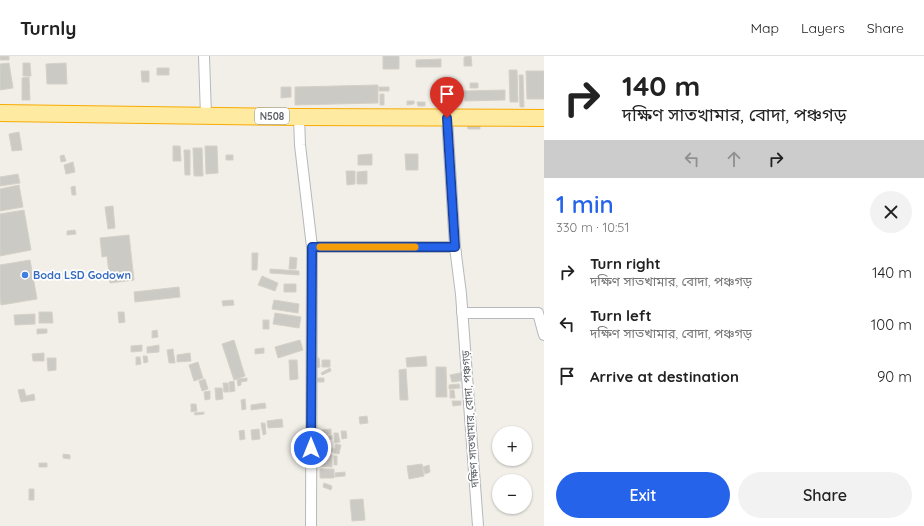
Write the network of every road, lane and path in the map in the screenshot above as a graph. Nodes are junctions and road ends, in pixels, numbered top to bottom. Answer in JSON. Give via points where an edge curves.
{"nodes":[{"id":1,"x":204,"y":56,"type":"edge"},
{"id":2,"x":0,"y":113,"type":"edge"},
{"id":3,"x":206,"y":116,"type":"junction"},
{"id":4,"x":299,"y":117,"type":"junction"},
{"id":5,"x":447,"y":118,"type":"junction"},
{"id":6,"x":544,"y":118,"type":"edge"},
{"id":7,"x":312,"y":247,"type":"junction"},
{"id":8,"x":455,"y":247,"type":"junction"},
{"id":9,"x":462,"y":313,"type":"junction"},
{"id":10,"x":544,"y":335,"type":"edge"},
{"id":11,"x":311,"y":526,"type":"edge"},
{"id":12,"x":478,"y":526,"type":"edge"}],
"edges":[{"from":1,"to":3,"type":"street"},
{"from":2,"to":3,"type":"highway","number":"N508"},
{"from":3,"to":4,"type":"highway","number":"N508"},
{"from":4,"to":5,"type":"highway","number":"N508"},
{"from":4,"to":7,"type":"street"},
{"from":5,"to":6,"type":"highway","number":"N508"},
{"from":5,"to":8,"type":"street","name":"দক্ষিণ সাতখামার, বোদা, পঞ্চগড়"},
{"from":7,"to":8,"type":"street"},
{"from":7,"to":11,"type":"street"},
{"from":8,"to":9,"type":"street","name":"দক্ষিণ সাতখামার, বোদা, পঞ্চগড়"},
{"from":9,"to":10,"type":"street","via":[[538,313]]},
{"from":9,"to":12,"type":"street","name":"দক্ষিণ সাতখামার, বোদা, পঞ্চগড়"}]}
